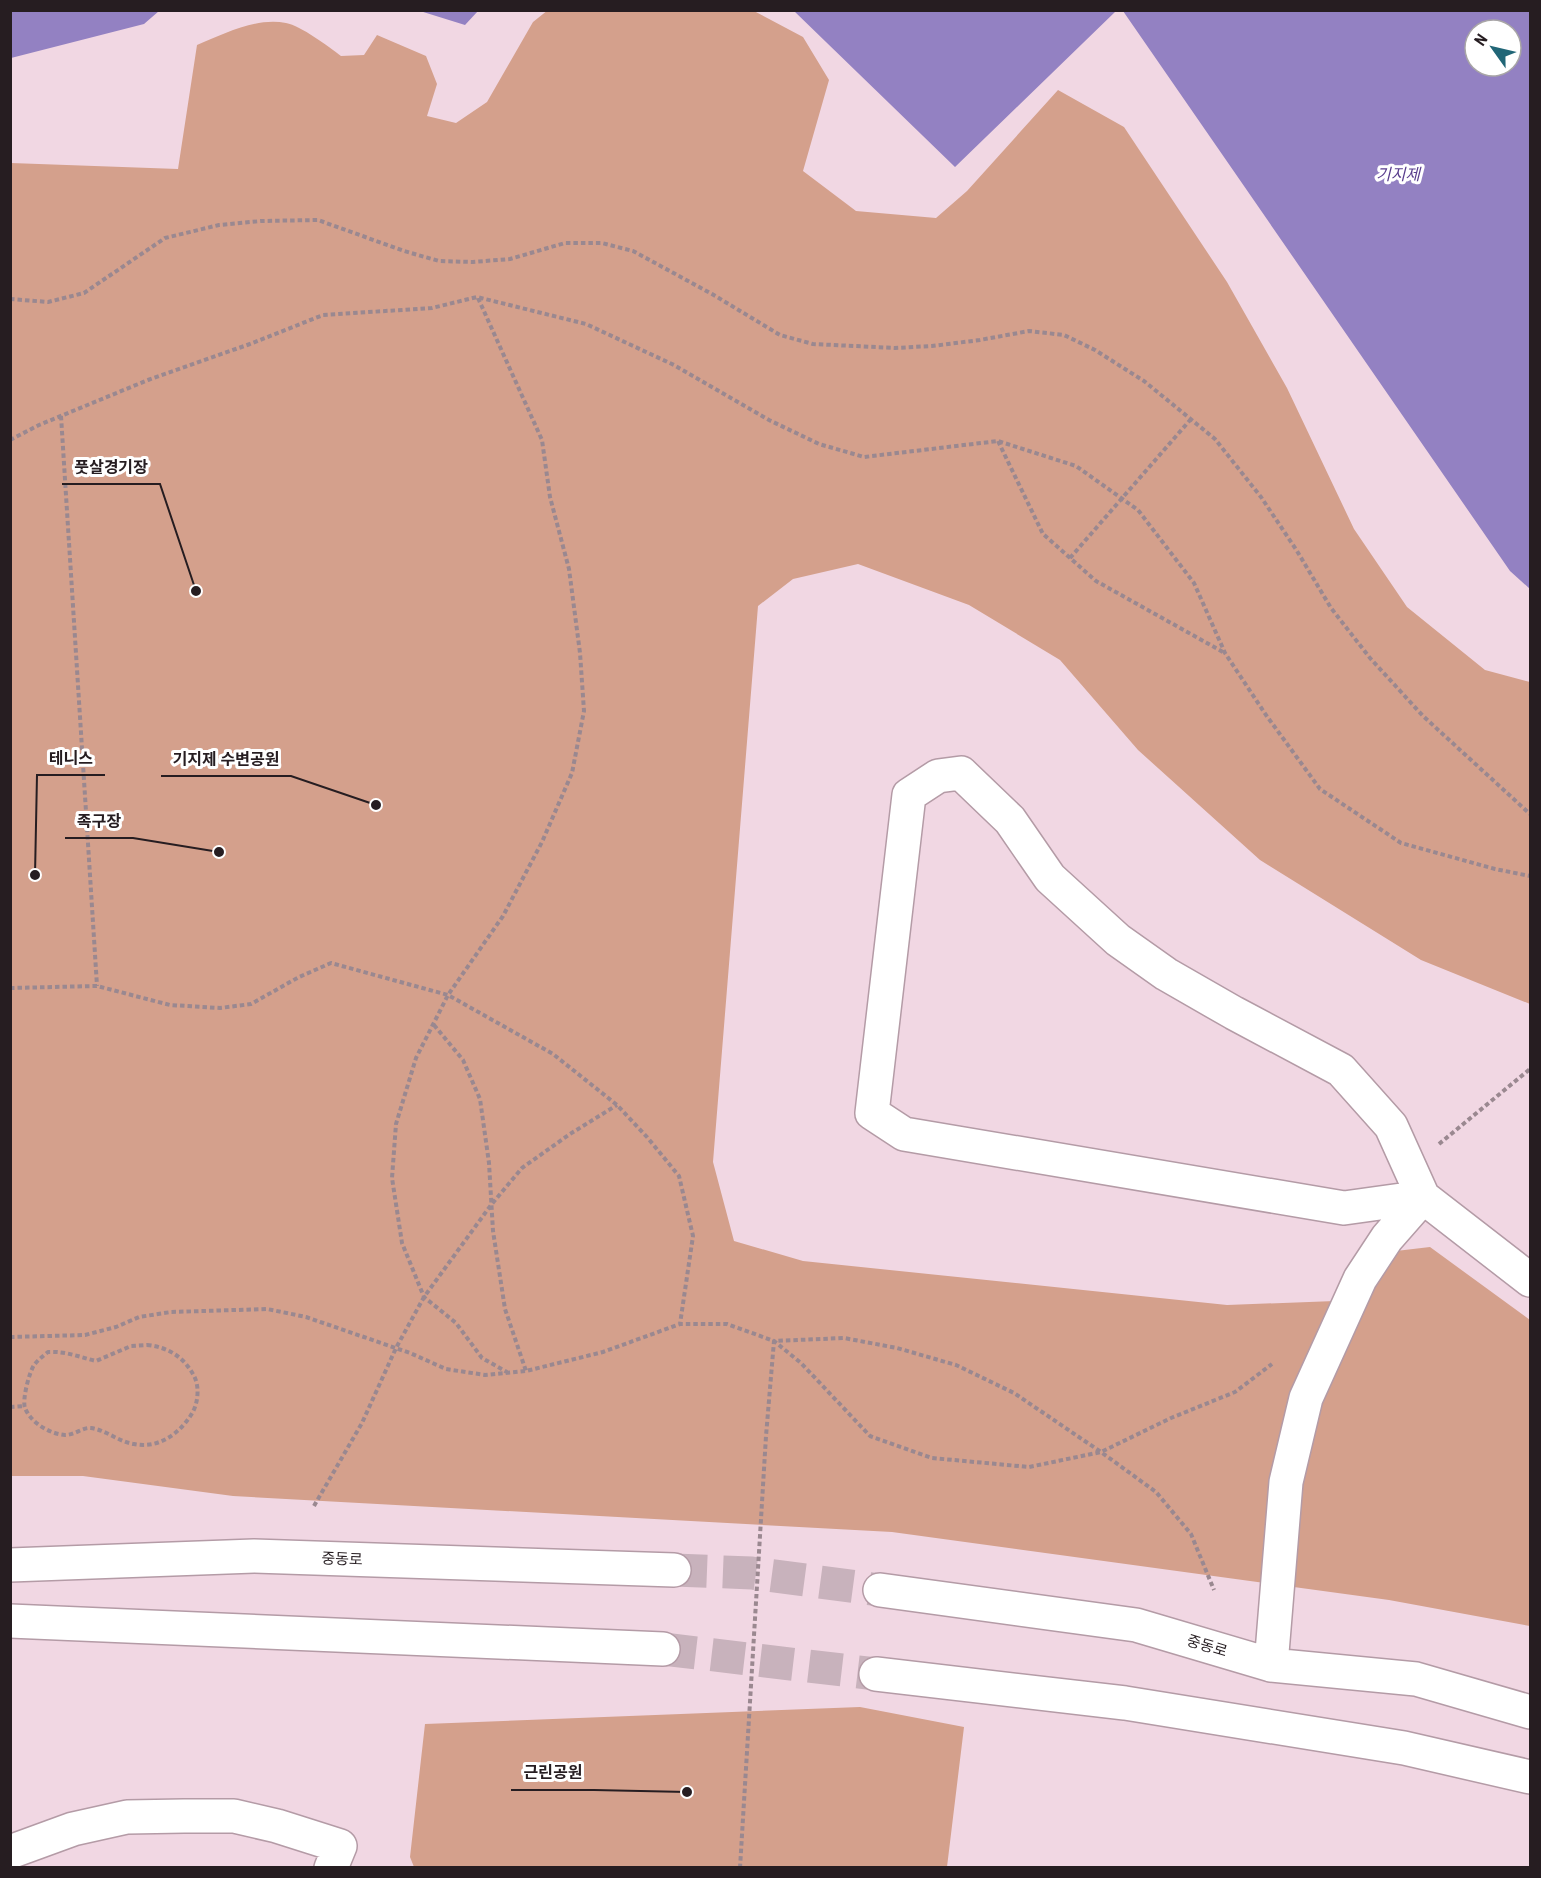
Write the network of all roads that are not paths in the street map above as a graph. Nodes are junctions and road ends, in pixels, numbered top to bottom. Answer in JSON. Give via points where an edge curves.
{"nodes":[{"id":1,"x":1423,"y":1197,"type":"junction"},
{"id":2,"x":1530,"y":1280,"type":"edge"},
{"id":3,"x":10,"y":1565,"type":"edge"},
{"id":4,"x":674,"y":1570,"type":"tunnel mouth"},
{"id":5,"x":880,"y":1590,"type":"tunnel mouth"},
{"id":6,"x":10,"y":1621,"type":"edge"},
{"id":7,"x":663,"y":1649,"type":"tunnel mouth"},
{"id":8,"x":1271,"y":1665,"type":"junction"},
{"id":9,"x":876,"y":1674,"type":"tunnel mouth"},
{"id":10,"x":1530,"y":1712,"type":"edge"},
{"id":11,"x":1530,"y":1777,"type":"edge"},
{"id":12,"x":10,"y":1852,"type":"edge"},
{"id":13,"x":331,"y":1868,"type":"edge"}],
"edges":[{"from":1,"to":1,"type":"street","via":[[1391,1126],[1341,1070],[1166,974],[1118,939],[1050,878],[1010,820],[961,772],[938,776],[909,795],[872,1113],[904,1134],[1344,1208]]},
{"from":1,"to":2,"type":"street"},
{"from":1,"to":8,"type":"street","via":[[1387,1238],[1360,1279],[1306,1398],[1286,1482]]},
{"from":3,"to":4,"type":"street","name":"중동로","via":[[254,1556]]},
{"from":5,"to":8,"type":"street","name":"중동로","via":[[1136,1626]]},
{"from":6,"to":7,"type":"street"},
{"from":8,"to":10,"type":"street","name":"중동로","via":[[1416,1680]]},
{"from":9,"to":11,"type":"street","via":[[1125,1703],[1404,1748]]},
{"from":12,"to":13,"type":"street","via":[[74,1829],[127,1817],[234,1816],[340,1846]]}]}
